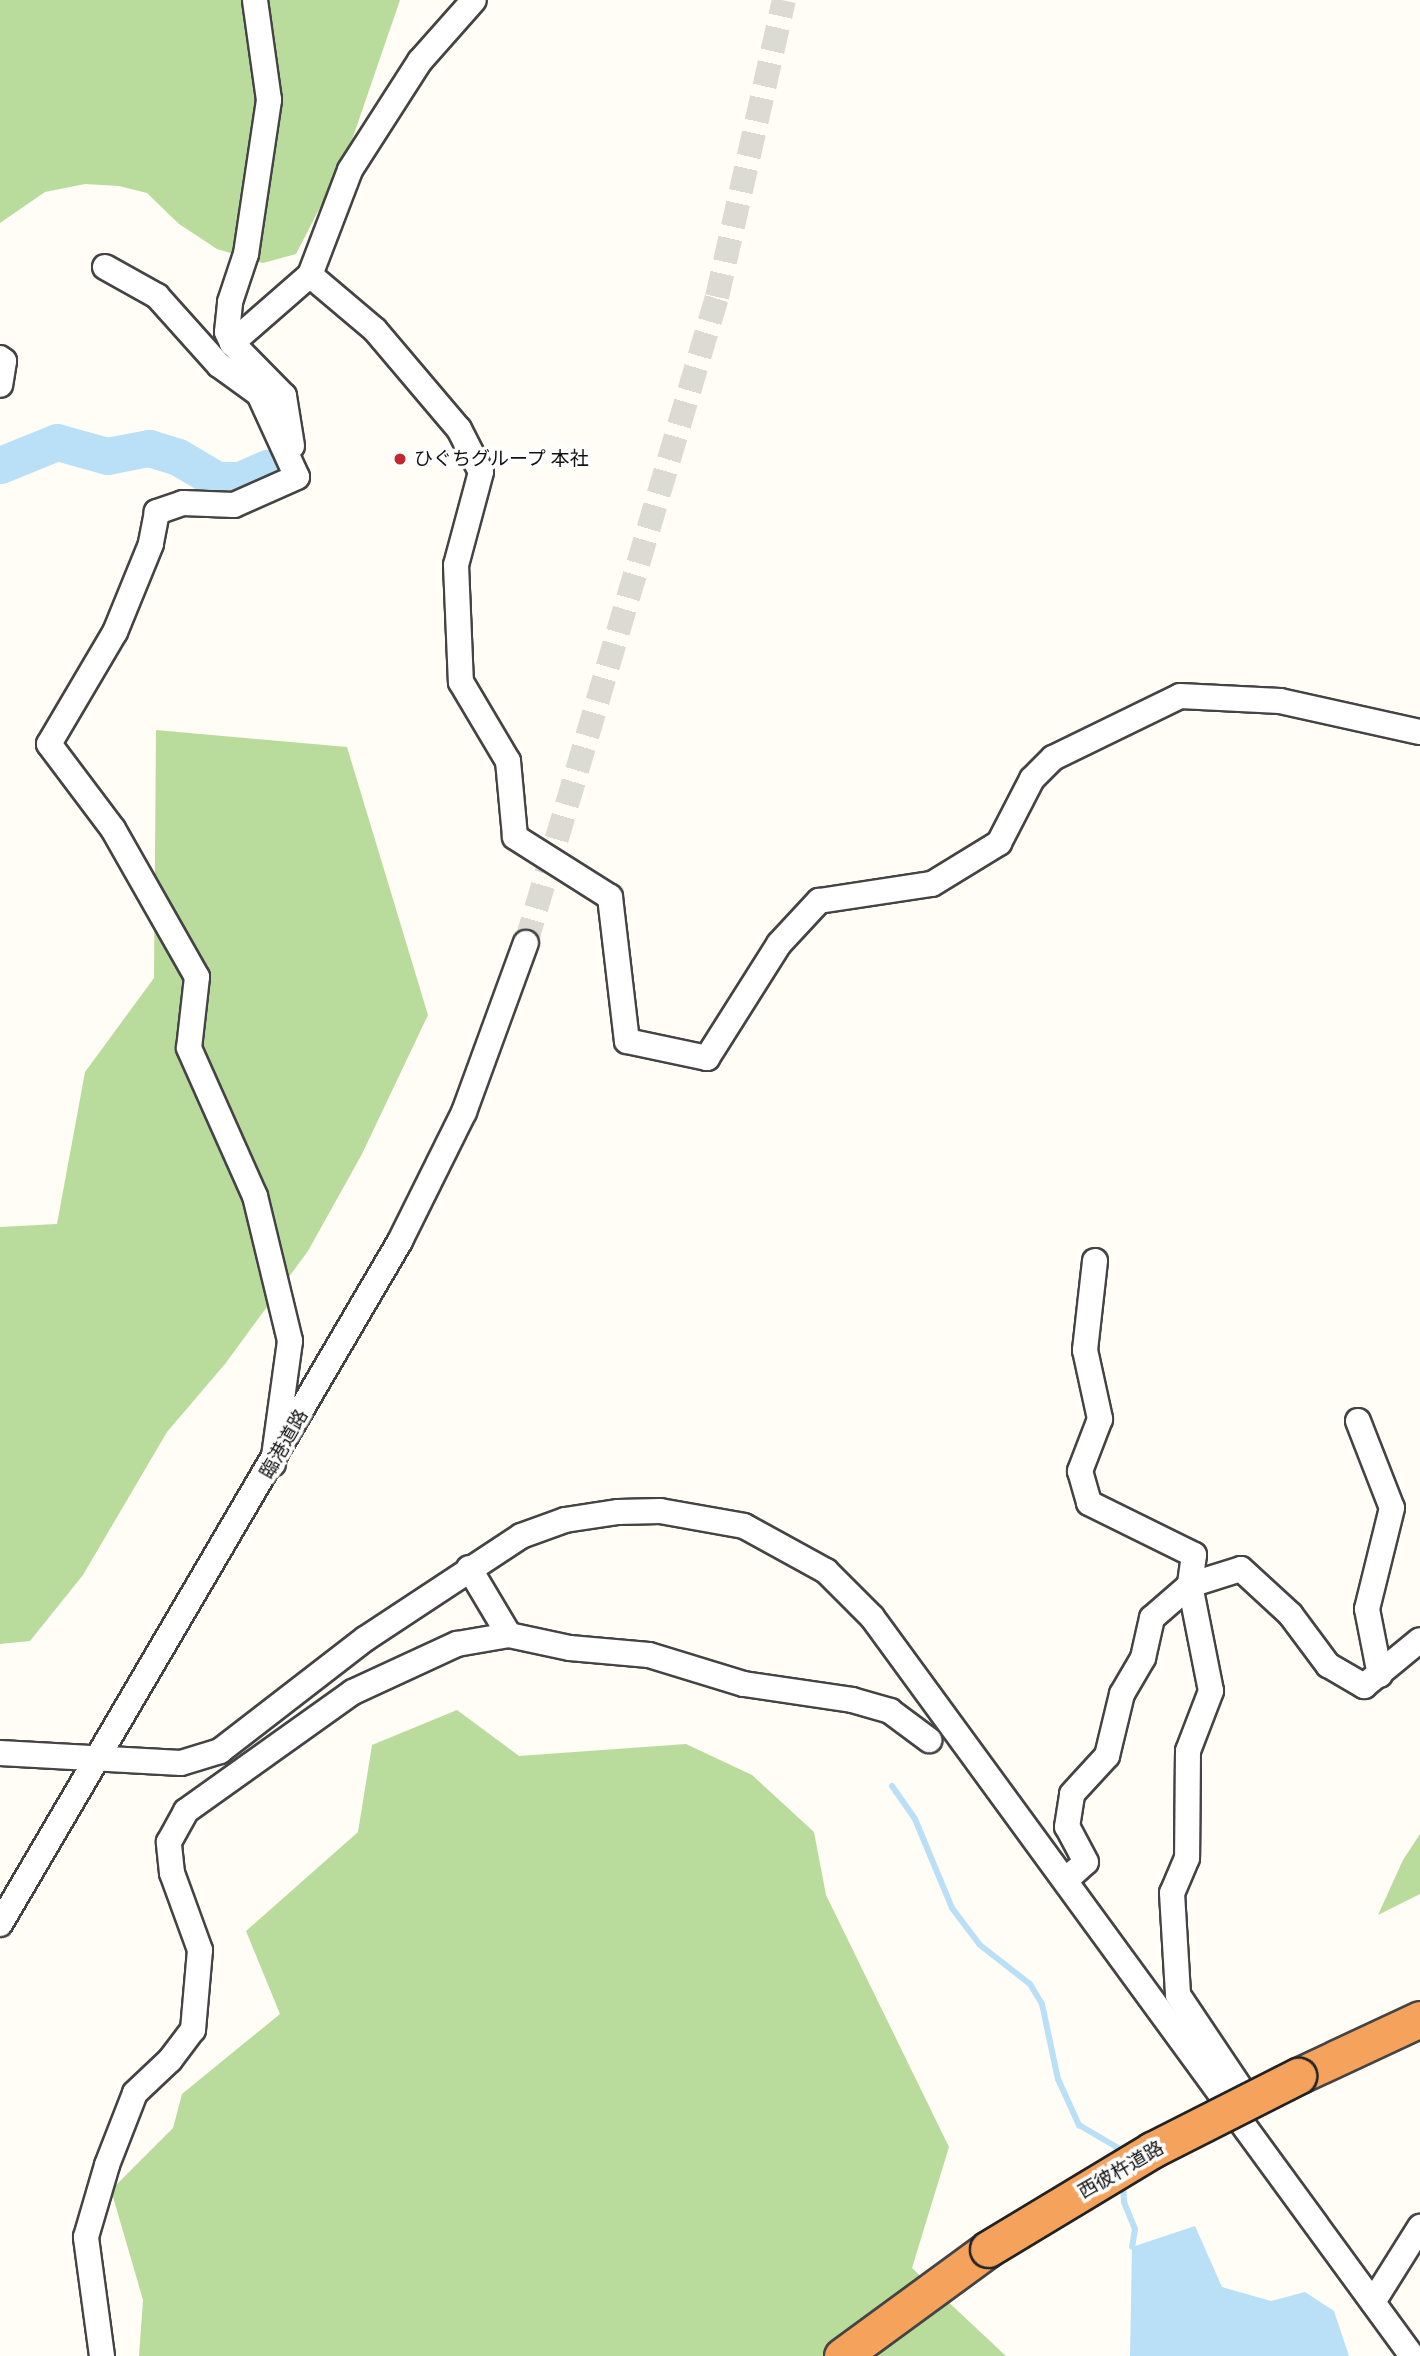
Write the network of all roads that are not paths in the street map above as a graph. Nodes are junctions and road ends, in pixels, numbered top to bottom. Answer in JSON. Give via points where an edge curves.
{"nodes":[{"id":1,"x":255,"y":0,"type":"edge"},
{"id":2,"x":474,"y":0,"type":"edge"},
{"id":3,"x":105,"y":267,"type":"dead end"},
{"id":4,"x":310,"y":275,"type":"junction"},
{"id":5,"x":232,"y":343,"type":"junction"},
{"id":6,"x":0,"y":358,"type":"edge"},
{"id":7,"x":0,"y":385,"type":"edge"},
{"id":8,"x":297,"y":477,"type":"junction"},
{"id":9,"x":1420,"y":732,"type":"edge"},
{"id":10,"x":526,"y":943,"type":"tunnel mouth"},
{"id":11,"x":1095,"y":1261,"type":"dead end"},
{"id":12,"x":1357,"y":1421,"type":"dead end"},
{"id":13,"x":273,"y":1464,"type":"junction"},
{"id":14,"x":469,"y":1569,"type":"junction"},
{"id":15,"x":1190,"y":1584,"type":"junction"},
{"id":16,"x":509,"y":1635,"type":"junction"},
{"id":17,"x":1420,"y":1640,"type":"edge"},
{"id":18,"x":1380,"y":1675,"type":"junction"},
{"id":19,"x":929,"y":1740,"type":"dead end"},
{"id":20,"x":0,"y":1753,"type":"edge"},
{"id":21,"x":98,"y":1755,"type":"junction"},
{"id":22,"x":1067,"y":1879,"type":"junction"},
{"id":23,"x":0,"y":1924,"type":"edge"},
{"id":24,"x":1420,"y":2019,"type":"edge"},
{"id":25,"x":1238,"y":2115,"type":"junction"},
{"id":26,"x":1420,"y":2227,"type":"edge"},
{"id":27,"x":1373,"y":2302,"type":"junction"},
{"id":28,"x":102,"y":2356,"type":"edge"},
{"id":29,"x":842,"y":2356,"type":"edge"},
{"id":30,"x":1412,"y":2356,"type":"edge"}],
"edges":[{"from":1,"to":5,"type":"street","via":[[269,100],[246,254],[230,302],[227,332]]},
{"from":2,"to":4,"type":"street","via":[[420,61],[350,170]]},
{"from":3,"to":8,"type":"street","via":[[157,296],[219,365],[259,394]]},
{"from":4,"to":5,"type":"street"},
{"from":4,"to":9,"type":"street","via":[[375,330],[459,429],[481,472],[456,565],[461,682],[508,761],[515,837],[610,897],[627,1041],[707,1058],[779,944],[819,901],[932,884],[999,843],[1032,779],[1053,758],[1180,696],[1280,701]]},
{"from":5,"to":8,"type":"street","via":[[284,397]]},
{"from":6,"to":7,"type":"street","via":[[4,361]]},
{"from":8,"to":13,"type":"street","via":[[234,505],[183,503],[157,512],[151,544],[115,632],[48,744],[113,829],[198,977],[189,1048],[255,1196],[290,1341]]},
{"from":10,"to":13,"type":"street","name":"臨港道路","via":[[464,1112],[400,1241]]},
{"from":11,"to":15,"type":"street","via":[[1085,1350],[1100,1419],[1080,1471],[1089,1503],[1194,1555]]},
{"from":12,"to":18,"type":"street","via":[[1392,1508],[1367,1609]]},
{"from":13,"to":21,"type":"street","name":"臨港道路"},
{"from":14,"to":16,"type":"street"},
{"from":14,"to":21,"type":"street","via":[[365,1639],[220,1751],[181,1763]]},
{"from":14,"to":22,"type":"street","via":[[521,1536],[565,1520],[618,1512],[660,1511],[744,1526],[787,1547],[826,1571],[872,1617]]},
{"from":15,"to":18,"type":"street","via":[[1241,1569],[1290,1614],[1328,1665],[1364,1686]]},
{"from":15,"to":22,"type":"street","via":[[1152,1618],[1143,1658],[1122,1694],[1107,1756],[1072,1794],[1067,1827],[1086,1862]]},
{"from":15,"to":25,"type":"street","via":[[1210,1691],[1188,1751],[1187,1858],[1172,1893],[1178,1995],[1247,2098]]},
{"from":16,"to":19,"type":"street","via":[[570,1648],[649,1655],[744,1684],[852,1700],[890,1711]]},
{"from":16,"to":28,"type":"street","via":[[457,1644],[353,1692],[186,1811],[169,1842],[172,1873],[200,1950],[194,2030],[135,2093],[86,2237]]},
{"from":17,"to":18,"type":"street"},
{"from":20,"to":21,"type":"street"},
{"from":21,"to":23,"type":"street","name":"臨港道路"},
{"from":22,"to":25,"type":"street"},
{"from":24,"to":29,"type":"highway","name":"西彼杵道路","bridge":true,"via":[[1152,2151],[988,2249]]},
{"from":25,"to":27,"type":"street"},
{"from":26,"to":27,"type":"street"},
{"from":27,"to":30,"type":"street"}]}
